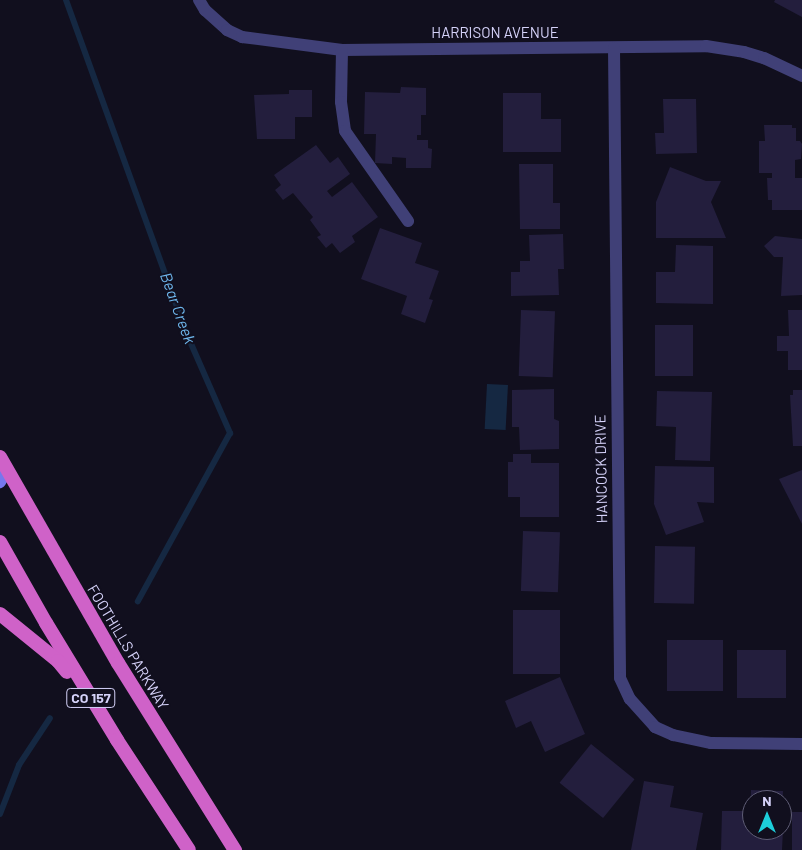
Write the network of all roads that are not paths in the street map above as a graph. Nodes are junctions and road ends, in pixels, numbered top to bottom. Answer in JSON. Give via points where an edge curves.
{"nodes":[{"id":1,"x":199,"y":0,"type":"edge"},
{"id":2,"x":614,"y":48,"type":"junction"},
{"id":3,"x":342,"y":50,"type":"junction"},
{"id":4,"x":802,"y":76,"type":"edge"},
{"id":5,"x":408,"y":221,"type":"dead end"},
{"id":6,"x":0,"y":457,"type":"edge"},
{"id":7,"x":2,"y":474,"type":"edge"},
{"id":8,"x":0,"y":542,"type":"edge"},
{"id":9,"x":0,"y":614,"type":"edge"},
{"id":10,"x":117,"y":740,"type":"junction"},
{"id":11,"x":802,"y":744,"type":"edge"},
{"id":12,"x":189,"y":850,"type":"edge"},
{"id":13,"x":235,"y":850,"type":"edge"}],
"edges":[{"from":1,"to":3,"type":"street","name":"HARRISON AVENUE","via":[[227,30],[242,38]]},
{"from":2,"to":3,"type":"street","name":"HARRISON AVENUE"},
{"from":2,"to":4,"type":"street","name":"HARRISON AVENUE","via":[[706,46],[764,58]]},
{"from":2,"to":11,"type":"street","name":"HANCOCK DRIVE","via":[[620,678],[630,699],[655,727],[674,735],[711,743]]},
{"from":3,"to":5,"type":"street","via":[[341,102],[346,131]]},
{"from":6,"to":7,"type":"highway","name":"FOOTHILLS PARKWAY","number":"CO 157"},
{"from":7,"to":13,"type":"highway","name":"FOOTHILLS PARKWAY","number":"CO 157"},
{"from":8,"to":10,"type":"highway","number":"CO 157"},
{"from":9,"to":10,"type":"highway","via":[[58,661]]},
{"from":10,"to":12,"type":"highway","number":"CO 157"}]}
